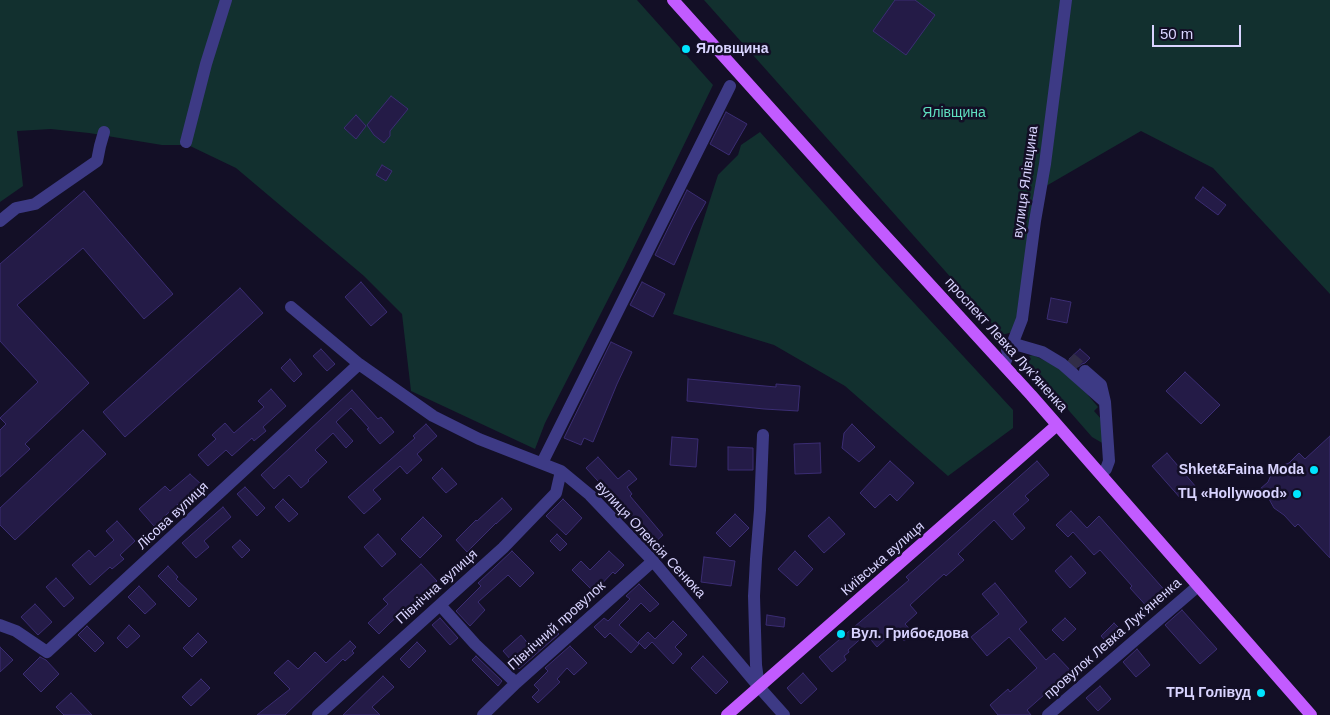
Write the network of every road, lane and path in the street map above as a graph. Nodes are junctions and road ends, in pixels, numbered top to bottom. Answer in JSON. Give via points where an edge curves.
{"nodes":[{"id":1,"x":226,"y":0,"type":"edge"},
{"id":2,"x":673,"y":0,"type":"edge"},
{"id":3,"x":1066,"y":0,"type":"edge"},
{"id":4,"x":730,"y":86,"type":"dead end"},
{"id":5,"x":104,"y":132,"type":"dead end"},
{"id":6,"x":186,"y":142,"type":"dead end"},
{"id":7,"x":0,"y":221,"type":"edge"},
{"id":8,"x":291,"y":307,"type":"dead end"},
{"id":9,"x":1012,"y":347,"type":"junction"},
{"id":10,"x":1042,"y":352,"type":"junction"},
{"id":11,"x":1070,"y":358,"type":"tunnel mouth"},
{"id":12,"x":1000,"y":360,"type":"junction"},
{"id":13,"x":359,"y":364,"type":"junction"},
{"id":14,"x":1086,"y":371,"type":"tunnel mouth"},
{"id":15,"x":1105,"y":402,"type":"junction"},
{"id":16,"x":1057,"y":425,"type":"junction"},
{"id":17,"x":763,"y":435,"type":"dead end"},
{"id":18,"x":542,"y":463,"type":"junction"},
{"id":19,"x":561,"y":471,"type":"junction"},
{"id":20,"x":1101,"y":474,"type":"junction"},
{"id":21,"x":652,"y":561,"type":"junction"},
{"id":22,"x":1198,"y":586,"type":"junction"},
{"id":23,"x":440,"y":605,"type":"junction"},
{"id":24,"x":0,"y":625,"type":"edge"},
{"id":25,"x":516,"y":684,"type":"junction"},
{"id":26,"x":759,"y":687,"type":"junction"},
{"id":27,"x":318,"y":715,"type":"edge"},
{"id":28,"x":483,"y":715,"type":"edge"},
{"id":29,"x":728,"y":715,"type":"edge"},
{"id":30,"x":784,"y":715,"type":"edge"},
{"id":31,"x":1048,"y":715,"type":"edge"},
{"id":32,"x":1311,"y":715,"type":"edge"}],
"edges":[{"from":1,"to":6,"type":"street"},
{"from":2,"to":12,"type":"main road","name":"проспект Левка Лукʼяненка"},
{"from":3,"to":9,"type":"street","name":"вулиця Ялівщина","via":[[1022,319]]},
{"from":4,"to":18,"type":"street"},
{"from":5,"to":7,"type":"street","via":[[98,161],[35,204],[16,208]]},
{"from":8,"to":13,"type":"street","name":"вулиця Олексія Сенюка"},
{"from":9,"to":10,"type":"street","via":[[1018,345]]},
{"from":9,"to":12,"type":"street"},
{"from":10,"to":11,"type":"street"},
{"from":10,"to":15,"type":"street","via":[[1062,364]]},
{"from":12,"to":16,"type":"main road","name":"проспект Левка Лукʼяненка"},
{"from":13,"to":18,"type":"street","name":"вулиця Олексія Сенюка","via":[[433,416]]},
{"from":13,"to":24,"type":"street","name":"Лісова вулиця","via":[[47,652],[16,631]]},
{"from":14,"to":15,"type":"street","via":[[1101,385]]},
{"from":15,"to":20,"type":"street","via":[[1109,461]]},
{"from":16,"to":20,"type":"main road","name":"проспект Левка Лукʼяненка"},
{"from":16,"to":26,"type":"main road","name":"Київська вулиця"},
{"from":17,"to":26,"type":"street","via":[[754,596]]},
{"from":18,"to":19,"type":"street","name":"вулиця Олексія Сенюка"},
{"from":19,"to":21,"type":"street","name":"вулиця Олексія Сенюка","via":[[590,495]]},
{"from":19,"to":23,"type":"street","name":"Північна вулиця","via":[[556,493],[503,548]]},
{"from":20,"to":22,"type":"main road","name":"проспект Левка Лукʼяненка"},
{"from":21,"to":25,"type":"street","name":"Північний провулок"},
{"from":21,"to":26,"type":"street","name":"вулиця Олексія Сенюка"},
{"from":22,"to":31,"type":"street","name":"провулок Левка Лук’яненка"},
{"from":22,"to":32,"type":"main road","name":"проспект Левка Лукʼяненка"},
{"from":23,"to":25,"type":"street","via":[[474,644]]},
{"from":23,"to":27,"type":"street","name":"Північна вулиця"},
{"from":25,"to":28,"type":"street","name":"Північний провулок"},
{"from":26,"to":29,"type":"main road","name":"Київська вулиця"},
{"from":26,"to":30,"type":"street","name":"вулиця Олексія Сенюка"}]}
